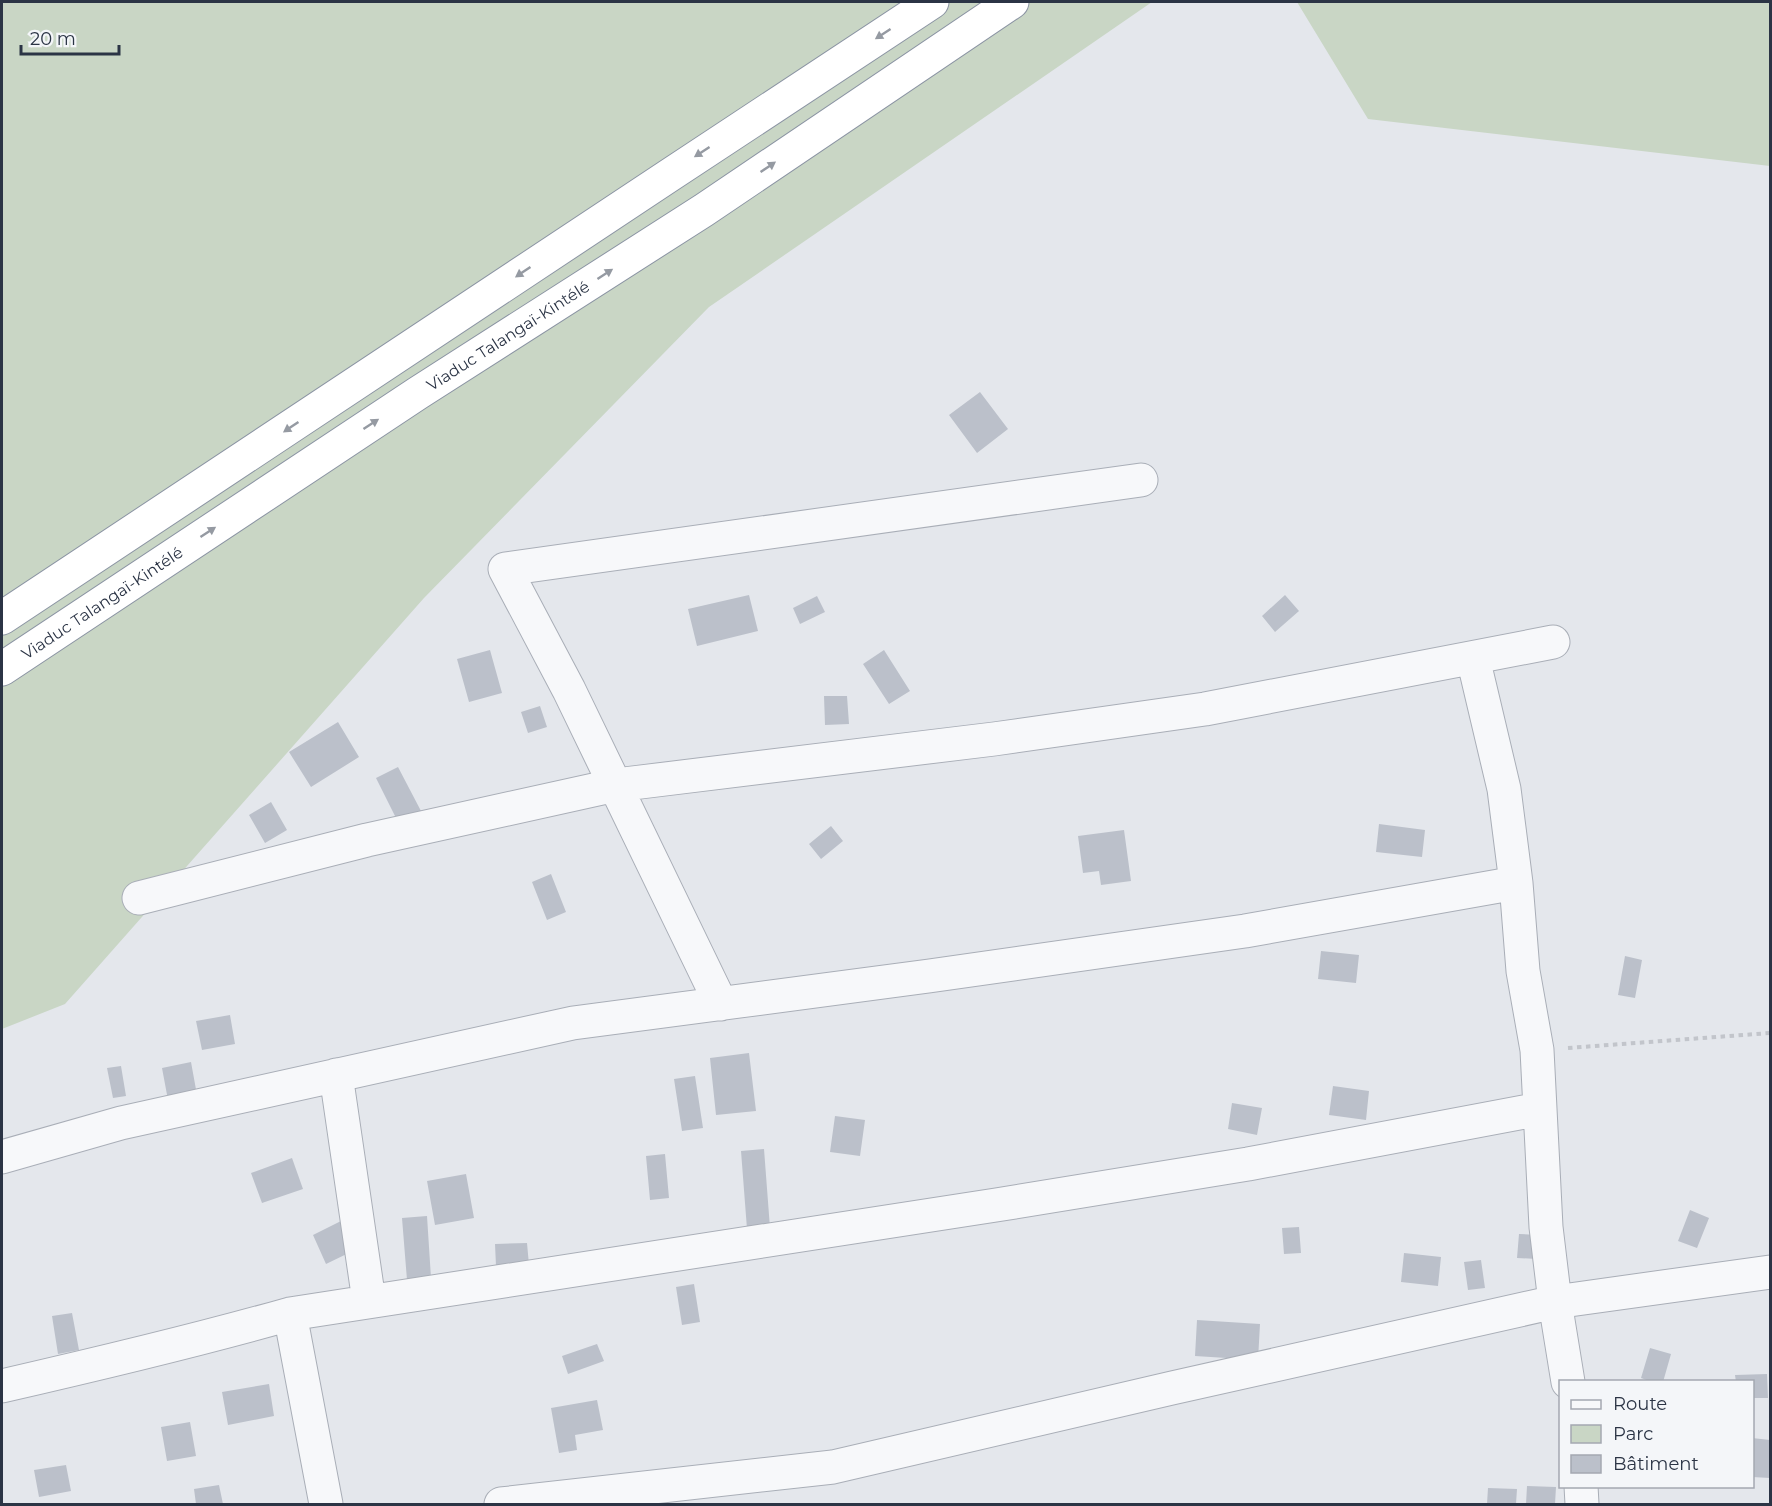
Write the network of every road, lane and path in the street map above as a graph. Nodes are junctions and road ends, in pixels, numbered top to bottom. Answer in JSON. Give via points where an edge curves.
{"nodes":[{"id":1,"x":932,"y":2,"type":"edge"},
{"id":2,"x":1012,"y":2,"type":"edge"},
{"id":3,"x":1142,"y":480,"type":"dead end"},
{"id":4,"x":2,"y":618,"type":"edge"},
{"id":5,"x":1553,"y":642,"type":"dead end"},
{"id":6,"x":1473,"y":658,"type":"junction"},
{"id":7,"x":2,"y":669,"type":"edge"},
{"id":8,"x":616,"y":785,"type":"junction"},
{"id":9,"x":1516,"y":883,"type":"junction"},
{"id":10,"x":140,"y":898,"type":"dead end"},
{"id":11,"x":721,"y":1004,"type":"junction"},
{"id":12,"x":1770,"y":1033,"type":"edge"},
{"id":13,"x":1537,"y":1050,"type":"junction"},
{"id":14,"x":336,"y":1075,"type":"junction"},
{"id":15,"x":1540,"y":1109,"type":"junction"},
{"id":16,"x":2,"y":1157,"type":"edge"},
{"id":17,"x":1770,"y":1272,"type":"edge"},
{"id":18,"x":369,"y":1301,"type":"junction"},
{"id":19,"x":1555,"y":1302,"type":"junction"},
{"id":20,"x":290,"y":1314,"type":"junction"},
{"id":21,"x":1568,"y":1380,"type":"edge"},
{"id":22,"x":2,"y":1386,"type":"edge"},
{"id":23,"x":1581,"y":1488,"type":"edge"},
{"id":24,"x":326,"y":1504,"type":"edge"},
{"id":25,"x":501,"y":1504,"type":"edge"},
{"id":26,"x":1582,"y":1504,"type":"edge"}],
"edges":[{"from":1,"to":4,"type":"highway","one_way":true},
{"from":7,"to":2,"type":"highway","name":"Viaduc Talangaï-Kintélé","one_way":true,"via":[[408,399],[704,210]]},
{"from":3,"to":8,"type":"street","via":[[505,569]]},
{"from":5,"to":6,"type":"street"},
{"from":6,"to":8,"type":"street","via":[[1205,709]]},
{"from":6,"to":9,"type":"street","via":[[1504,789]]},
{"from":8,"to":10,"type":"street","via":[[367,840]]},
{"from":8,"to":11,"type":"street"},
{"from":9,"to":11,"type":"street","via":[[1245,931]]},
{"from":9,"to":13,"type":"street","via":[[1523,971]]},
{"from":11,"to":14,"type":"street","via":[[573,1023]]},
{"from":12,"to":13,"type":"path"},
{"from":13,"to":15,"type":"street"},
{"from":14,"to":16,"type":"street","via":[[121,1123]]},
{"from":14,"to":18,"type":"street"},
{"from":15,"to":18,"type":"street","via":[[1248,1164]]},
{"from":15,"to":19,"type":"street","via":[[1546,1227]]},
{"from":17,"to":19,"type":"street"},
{"from":18,"to":20,"type":"street"},
{"from":19,"to":21,"type":"street"},
{"from":19,"to":25,"type":"street","via":[[833,1467]]},
{"from":20,"to":22,"type":"street"},
{"from":20,"to":24,"type":"street"},
{"from":23,"to":26,"type":"street"}]}
